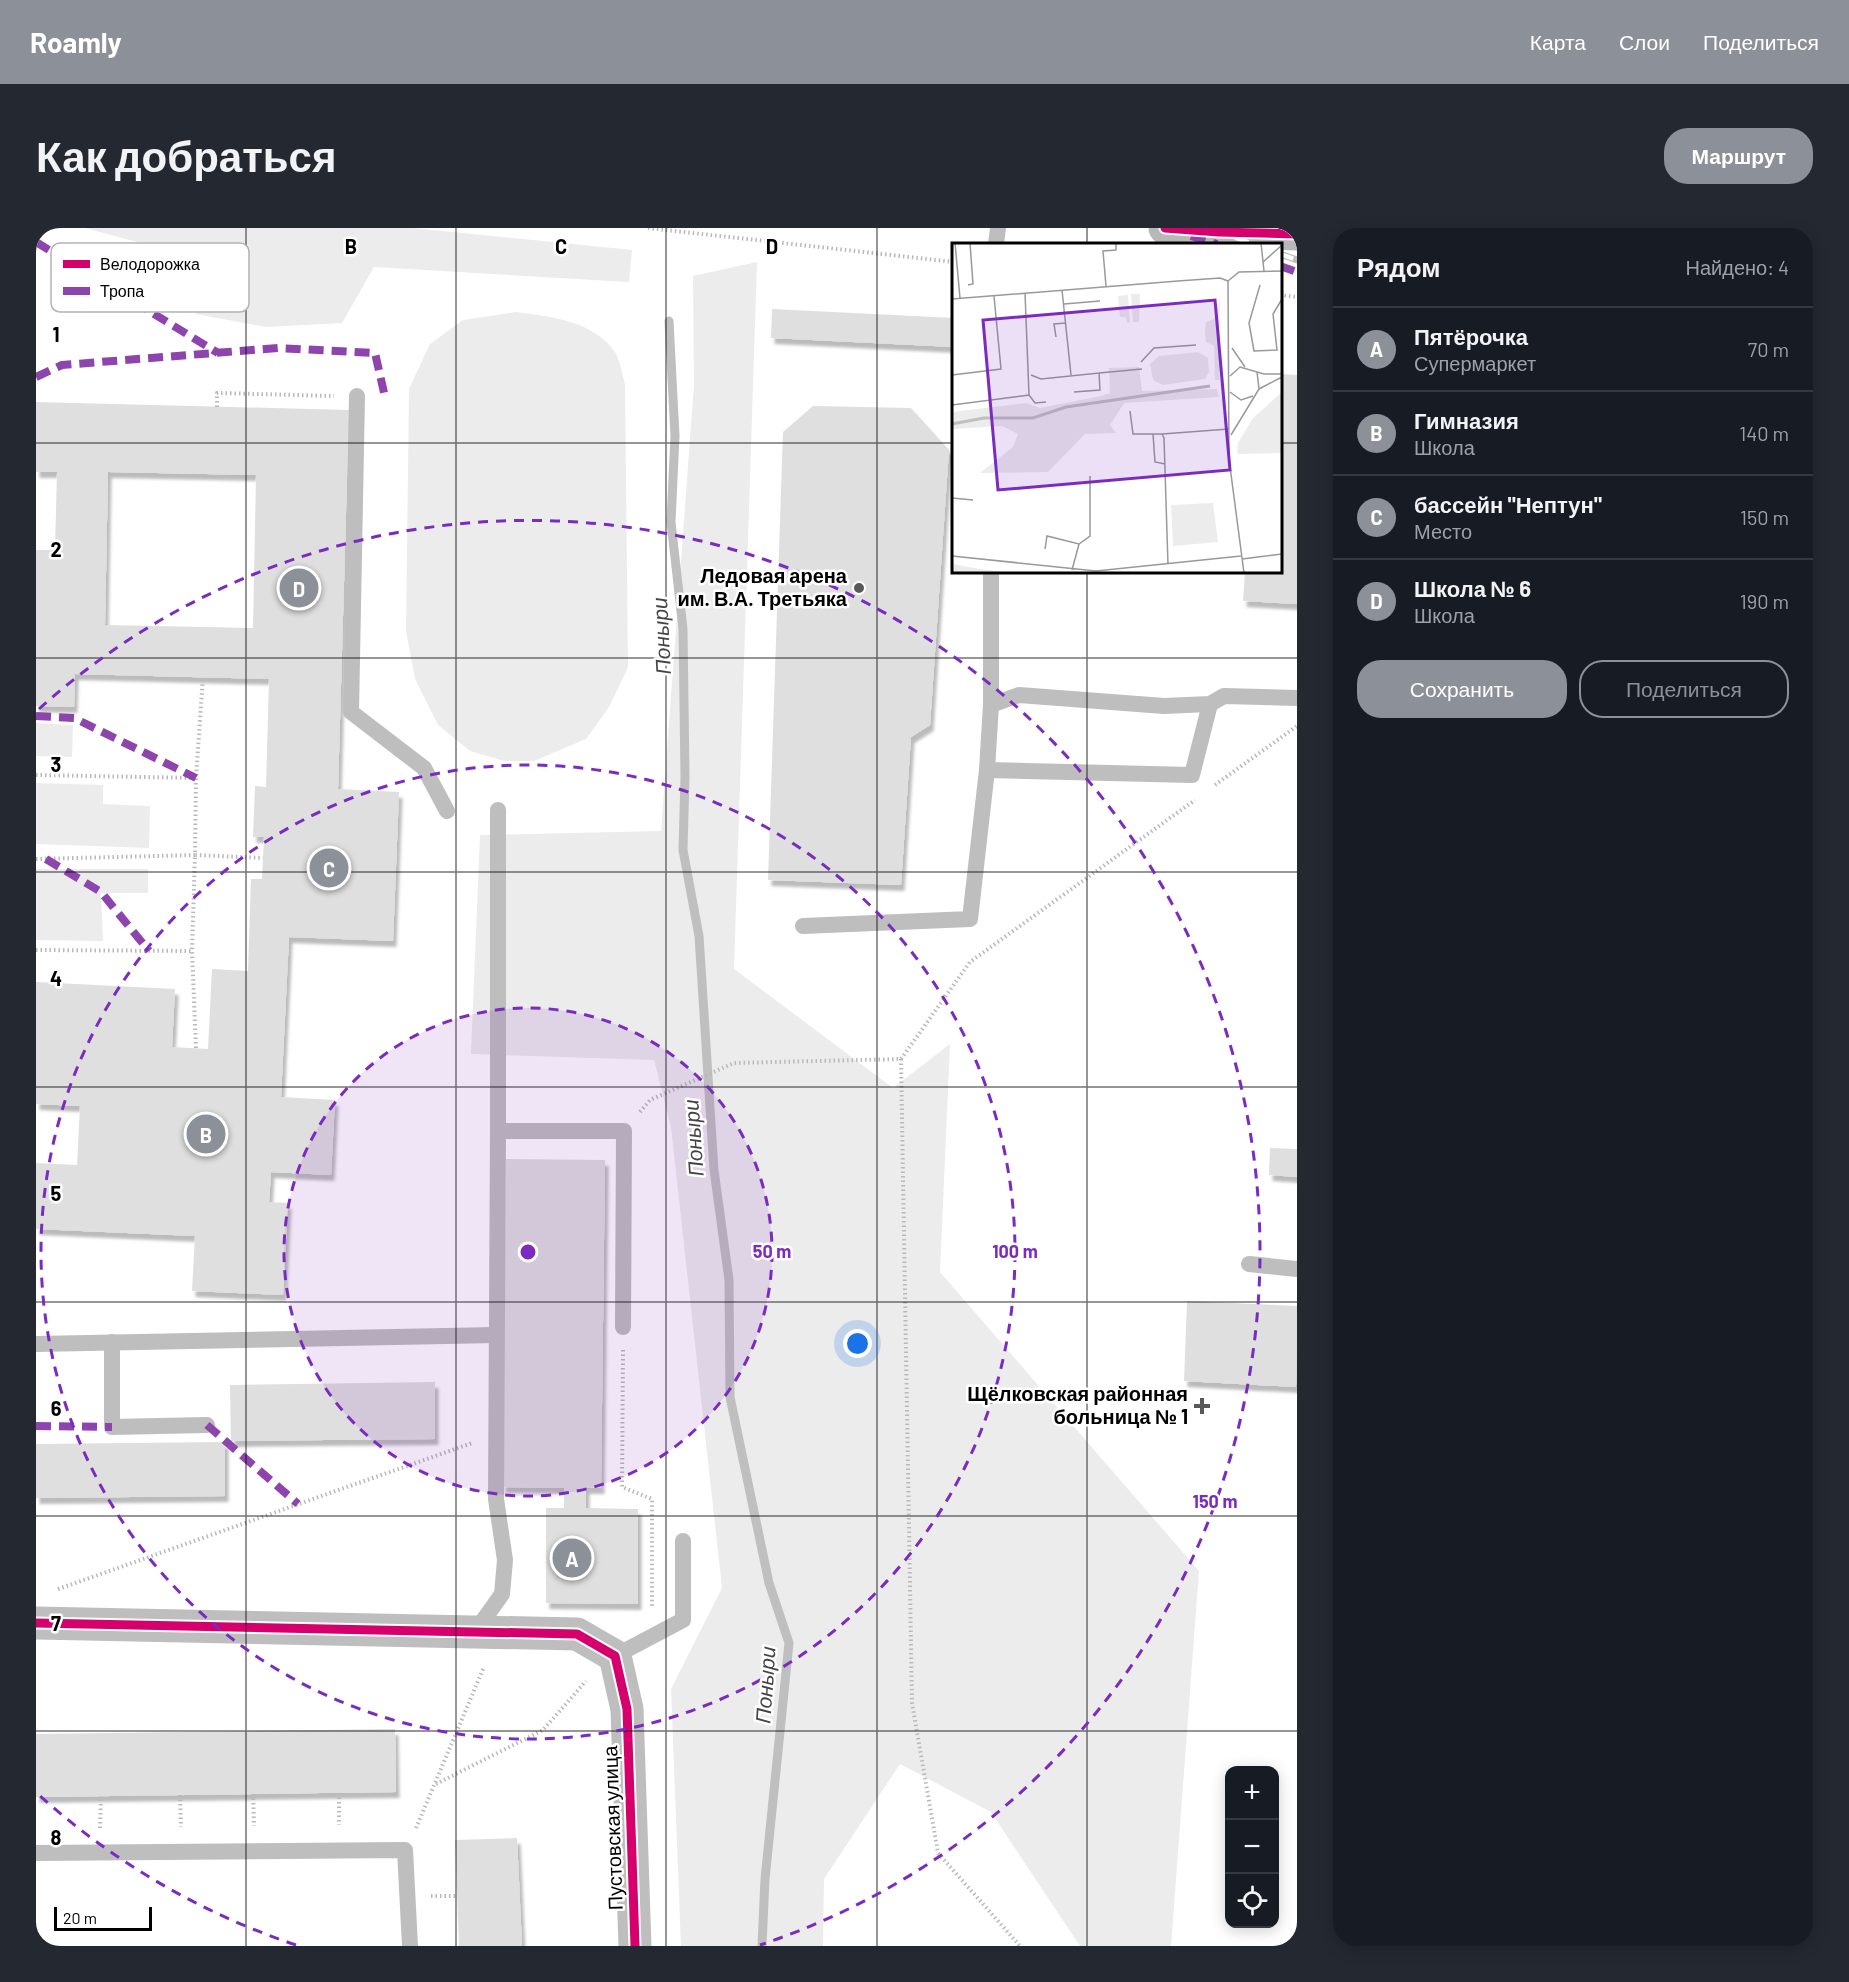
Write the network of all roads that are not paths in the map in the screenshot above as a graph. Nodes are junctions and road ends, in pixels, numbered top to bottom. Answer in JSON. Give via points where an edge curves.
{"nodes":[{"id":1,"x":998,"y":228,"type":"edge"},
{"id":2,"x":1165,"y":228,"type":"edge"},
{"id":3,"x":1297,"y":234,"type":"edge"},
{"id":4,"x":996,"y":243,"type":"edge"},
{"id":5,"x":357,"y":396,"type":"road end"},
{"id":6,"x":991,"y":573,"type":"edge"},
{"id":7,"x":1297,"y":698,"type":"edge"},
{"id":8,"x":1210,"y":704,"type":"junction"},
{"id":9,"x":991,"y":705,"type":"junction"},
{"id":10,"x":987,"y":770,"type":"junction"},
{"id":11,"x":498,"y":810,"type":"dead end"},
{"id":12,"x":447,"y":811,"type":"dead end"},
{"id":13,"x":803,"y":926,"type":"dead end"},
{"id":14,"x":498,"y":1131,"type":"junction"},
{"id":15,"x":1249,"y":1264,"type":"dead end"},
{"id":16,"x":1297,"y":1269,"type":"edge"},
{"id":17,"x":623,"y":1327,"type":"road end"},
{"id":18,"x":496,"y":1335,"type":"junction"},
{"id":19,"x":111,"y":1342,"type":"junction"},
{"id":20,"x":36,"y":1344,"type":"edge"},
{"id":21,"x":207,"y":1425,"type":"dead end"},
{"id":22,"x":683,"y":1541,"type":"dead end"},
{"id":23,"x":41,"y":1608,"type":"edge"},
{"id":24,"x":474,"y":1633,"type":"junction"},
{"id":25,"x":615,"y":1656,"type":"junction"},
{"id":26,"x":36,"y":1853,"type":"edge"},
{"id":27,"x":410,"y":1946,"type":"edge"},
{"id":28,"x":634,"y":1946,"type":"edge"}],
"edges":[{"from":1,"to":4,"type":"lane"},
{"from":2,"to":3,"type":"street"},
{"from":5,"to":12,"type":"lane","via":[[351,712],[424,768]]},
{"from":6,"to":9,"type":"lane"},
{"from":7,"to":8,"type":"lane","via":[[1224,696]]},
{"from":8,"to":9,"type":"lane","via":[[1164,706],[1019,694]]},
{"from":8,"to":10,"type":"lane","via":[[1192,775]]},
{"from":9,"to":10,"type":"lane"},
{"from":10,"to":13,"type":"lane","via":[[970,919]]},
{"from":11,"to":14,"type":"lane"},
{"from":14,"to":17,"type":"lane","via":[[624,1131]]},
{"from":14,"to":18,"type":"lane"},
{"from":15,"to":16,"type":"lane"},
{"from":18,"to":19,"type":"lane"},
{"from":18,"to":24,"type":"lane","via":[[496,1499],[505,1560],[502,1594]]},
{"from":19,"to":20,"type":"lane"},
{"from":19,"to":21,"type":"lane","via":[[112,1427]]},
{"from":22,"to":25,"type":"lane","via":[[683,1620]]},
{"from":23,"to":24,"type":"street"},
{"from":24,"to":25,"type":"street","via":[[577,1634]]},
{"from":25,"to":28,"type":"street","name":"Пустовская улица","via":[[627,1709]]},
{"from":26,"to":27,"type":"lane","via":[[405,1850]]}]}
